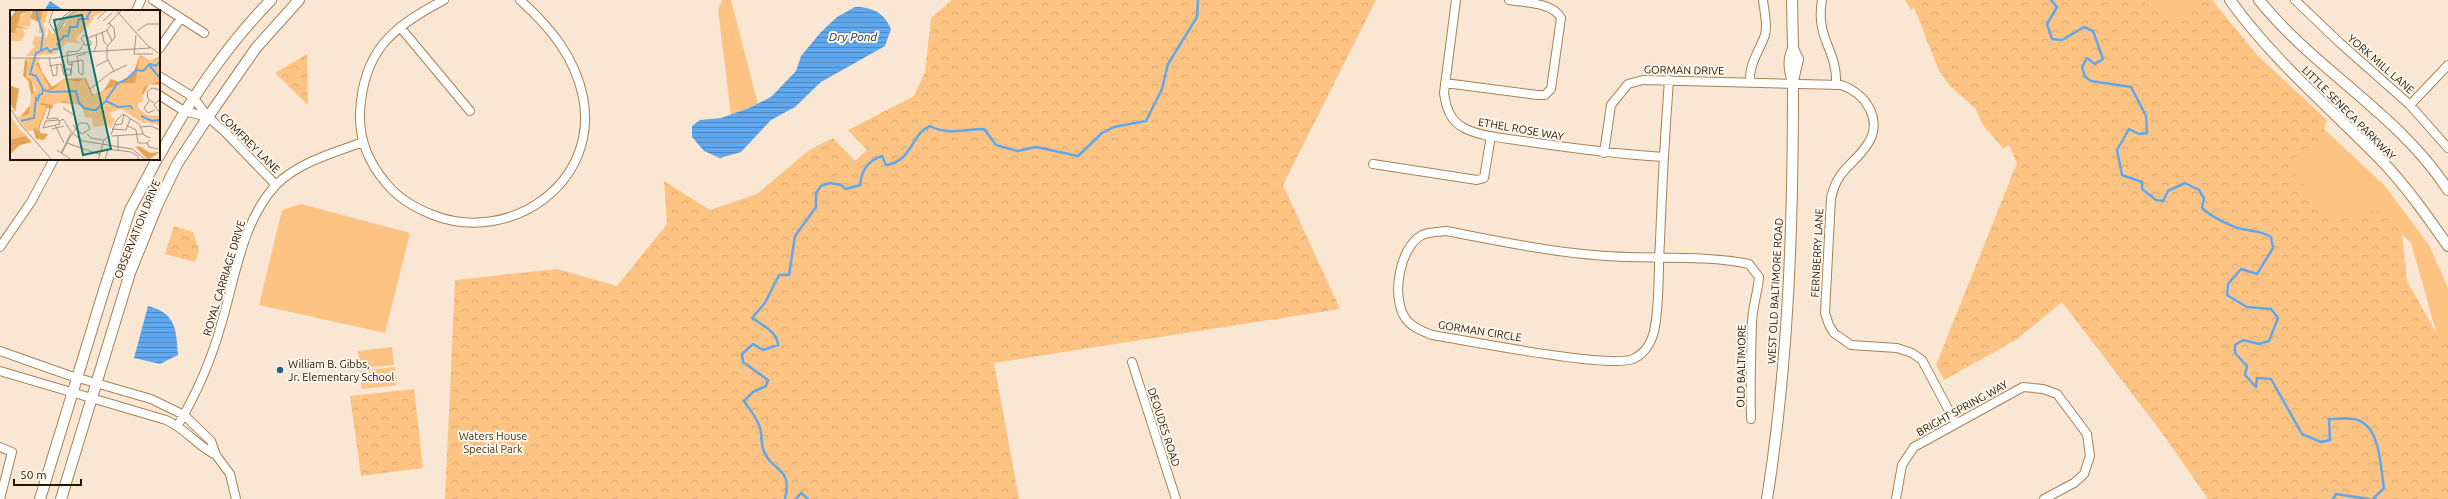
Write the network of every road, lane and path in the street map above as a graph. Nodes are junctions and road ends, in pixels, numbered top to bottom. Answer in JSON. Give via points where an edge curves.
{"nodes":[{"id":1,"x":141,"y":0,"type":"edge"},
{"id":2,"x":153,"y":0,"type":"edge"},
{"id":3,"x":271,"y":0,"type":"edge"},
{"id":4,"x":299,"y":0,"type":"edge"},
{"id":5,"x":444,"y":0,"type":"edge"},
{"id":6,"x":520,"y":0,"type":"edge"},
{"id":7,"x":1456,"y":0,"type":"edge"},
{"id":8,"x":1509,"y":0,"type":"edge"},
{"id":9,"x":1762,"y":0,"type":"edge"},
{"id":10,"x":1792,"y":0,"type":"edge"},
{"id":11,"x":1822,"y":0,"type":"edge"},
{"id":12,"x":2230,"y":0,"type":"edge"},
{"id":13,"x":2259,"y":0,"type":"edge"},
{"id":14,"x":2295,"y":0,"type":"edge"},
{"id":15,"x":136,"y":10,"type":"edge"},
{"id":16,"x":181,"y":18,"type":"junction"},
{"id":17,"x":400,"y":27,"type":"junction"},
{"id":18,"x":204,"y":33,"type":"dead end"},
{"id":19,"x":160,"y":48,"type":"edge"},
{"id":20,"x":2448,"y":65,"type":"edge"},
{"id":21,"x":160,"y":77,"type":"edge"},
{"id":22,"x":1669,"y":80,"type":"junction"},
{"id":23,"x":1750,"y":82,"type":"junction"},
{"id":24,"x":1445,"y":83,"type":"junction"},
{"id":25,"x":1793,"y":83,"type":"junction"},
{"id":26,"x":1836,"y":85,"type":"junction"},
{"id":27,"x":160,"y":96,"type":"edge"},
{"id":28,"x":193,"y":97,"type":"junction"},
{"id":29,"x":2410,"y":105,"type":"junction"},
{"id":30,"x":184,"y":111,"type":"junction"},
{"id":31,"x":470,"y":111,"type":"dead end"},
{"id":32,"x":208,"y":117,"type":"junction"},
{"id":33,"x":1491,"y":136,"type":"junction"},
{"id":34,"x":363,"y":142,"type":"junction"},
{"id":35,"x":2448,"y":148,"type":"edge"},
{"id":36,"x":1604,"y":153,"type":"junction"},
{"id":37,"x":160,"y":154,"type":"edge"},
{"id":38,"x":1663,"y":157,"type":"junction"},
{"id":39,"x":53,"y":160,"type":"edge"},
{"id":40,"x":156,"y":160,"type":"edge"},
{"id":41,"x":1373,"y":164,"type":"dead end"},
{"id":42,"x":276,"y":185,"type":"junction"},
{"id":43,"x":2448,"y":190,"type":"edge"},
{"id":44,"x":2445,"y":235,"type":"edge"},
{"id":45,"x":2448,"y":246,"type":"edge"},
{"id":46,"x":0,"y":247,"type":"edge"},
{"id":47,"x":1659,"y":258,"type":"junction"},
{"id":48,"x":0,"y":351,"type":"edge"},
{"id":49,"x":1132,"y":362,"type":"dead end"},
{"id":50,"x":0,"y":372,"type":"edge"},
{"id":51,"x":76,"y":378,"type":"junction"},
{"id":52,"x":97,"y":384,"type":"junction"},
{"id":53,"x":72,"y":393,"type":"junction"},
{"id":54,"x":92,"y":399,"type":"junction"},
{"id":55,"x":184,"y":415,"type":"junction"},
{"id":56,"x":1751,"y":419,"type":"dead end"},
{"id":57,"x":1956,"y":424,"type":"junction"},
{"id":58,"x":178,"y":425,"type":"junction"},
{"id":59,"x":0,"y":447,"type":"edge"},
{"id":60,"x":216,"y":454,"type":"junction"},
{"id":61,"x":0,"y":499,"type":"edge"},
{"id":62,"x":40,"y":499,"type":"edge"},
{"id":63,"x":61,"y":499,"type":"edge"},
{"id":64,"x":236,"y":499,"type":"edge"},
{"id":65,"x":1176,"y":499,"type":"edge"},
{"id":66,"x":1767,"y":499,"type":"edge"},
{"id":67,"x":1896,"y":499,"type":"edge"},
{"id":68,"x":2044,"y":499,"type":"edge"}],
"edges":[{"from":1,"to":15,"type":"street"},
{"from":2,"to":16,"type":"street"},
{"from":3,"to":28,"type":"street","via":[[251,20]]},
{"from":4,"to":32,"type":"street","name":"OBSERVATION DRIVE","via":[[256,48]]},
{"from":5,"to":17,"type":"street"},
{"from":6,"to":34,"type":"street","via":[[542,20],[560,43],[574,66],[583,98],[585,130],[574,167],[552,195],[500,221],[454,221],[437,217],[400,198],[388,186],[370,159]]},
{"from":7,"to":24,"type":"street","name":"ETHEL ROSE WAY"},
{"from":8,"to":24,"type":"street","via":[[1550,8],[1557,11],[1561,18],[1550,89],[1545,95],[1537,95]]},
{"from":9,"to":23,"type":"street","via":[[1765,34],[1752,60]]},
{"from":10,"to":25,"type":"street","name":"WEST OLD BALTIMORE ROAD","via":[[1793,49],[1798,59]]},
{"from":11,"to":26,"type":"street","via":[[1819,15],[1821,30],[1837,71]]},
{"from":12,"to":44,"type":"street","name":"LITTLE SENECA PARKWAY","via":[[2245,21],[2296,78],[2382,161]]},
{"from":13,"to":43,"type":"street","name":"LITTLE SENECA PARKWAY","via":[[2291,36],[2404,134]]},
{"from":14,"to":29,"type":"street","name":"YORK MILL LANE"},
{"from":16,"to":18,"type":"street"},
{"from":16,"to":19,"type":"street"},
{"from":17,"to":31,"type":"street"},
{"from":17,"to":34,"type":"street","via":[[384,42],[370,63],[362,88],[360,115]]},
{"from":20,"to":29,"type":"street"},
{"from":21,"to":28,"type":"street"},
{"from":22,"to":23,"type":"street","name":"GORMAN DRIVE"},
{"from":22,"to":36,"type":"street","name":"GORMAN DRIVE","via":[[1643,80],[1628,84],[1619,93],[1611,105]]},
{"from":22,"to":38,"type":"street","name":"GORMAN CIRCLE"},
{"from":23,"to":25,"type":"street","name":"GORMAN DRIVE"},
{"from":24,"to":33,"type":"street","name":"ETHEL ROSE WAY","via":[[1446,107],[1453,120],[1463,128]]},
{"from":25,"to":26,"type":"street","name":"FERNBERRY LANE"},
{"from":25,"to":66,"type":"street","name":"WEST OLD BALTIMORE ROAD","via":[[1791,261],[1776,437]]},
{"from":26,"to":57,"type":"street","name":"FERNBERRY LANE","via":[[1853,88],[1862,96],[1868,103],[1874,123],[1867,145],[1834,182],[1830,198],[1825,313],[1834,333],[1851,345],[1897,348],[1922,360]]},
{"from":27,"to":30,"type":"street"},
{"from":28,"to":30,"type":"street"},
{"from":28,"to":32,"type":"street","name":"COMFREY LANE"},
{"from":29,"to":35,"type":"street","name":"YORK MILL LANE"},
{"from":30,"to":32,"type":"street"},
{"from":30,"to":37,"type":"street"},
{"from":32,"to":42,"type":"street","name":"COMFREY LANE"},
{"from":32,"to":52,"type":"street","name":"OBSERVATION DRIVE","via":[[177,164],[157,206],[130,273]]},
{"from":33,"to":36,"type":"street","name":"ETHEL ROSE WAY"},
{"from":33,"to":41,"type":"street","via":[[1484,178],[1477,180]]},
{"from":34,"to":42,"type":"street","name":"ROYAL CARRIAGE DRIVE","via":[[311,162],[292,172]]},
{"from":36,"to":38,"type":"street","name":"ETHEL ROSE WAY"},
{"from":38,"to":47,"type":"street","name":"GORMAN CIRCLE"},
{"from":39,"to":46,"type":"street","via":[[31,202]]},
{"from":40,"to":51,"type":"street","name":"OBSERVATION DRIVE","via":[[130,210]]},
{"from":42,"to":55,"type":"street","name":"ROYAL CARRIAGE DRIVE","via":[[255,216],[245,241],[208,365]]},
{"from":44,"to":45,"type":"street","name":"LITTLE SENECA PARKWAY"},
{"from":47,"to":47,"type":"street","name":"GORMAN CIRCLE","via":[[1655,326],[1643,354],[1631,360],[1576,358],[1432,335],[1417,328],[1404,317],[1399,302],[1404,257],[1412,243],[1422,235],[1436,232],[1446,231],[1594,256]]},
{"from":47,"to":56,"type":"street","name":"OLD BALTIMORE","via":[[1749,264],[1759,277],[1752,322],[1753,338],[1749,368]]},
{"from":48,"to":51,"type":"street"},
{"from":49,"to":65,"type":"street","name":"DEOUDES ROAD"},
{"from":50,"to":53,"type":"street"},
{"from":51,"to":52,"type":"street"},
{"from":51,"to":53,"type":"street","name":"OBSERVATION DRIVE"},
{"from":52,"to":54,"type":"street","name":"OBSERVATION DRIVE"},
{"from":52,"to":55,"type":"street","via":[[151,399]]},
{"from":53,"to":54,"type":"street"},
{"from":53,"to":62,"type":"street","name":"OBSERVATION DRIVE"},
{"from":54,"to":58,"type":"street"},
{"from":54,"to":63,"type":"street","name":"OBSERVATION DRIVE"},
{"from":55,"to":58,"type":"street","name":"ROYAL CARRIAGE DRIVE"},
{"from":55,"to":60,"type":"street","via":[[211,441]]},
{"from":57,"to":67,"type":"street","name":"BRIGHT SPRING WAY","via":[[1914,447],[1902,464]]},
{"from":57,"to":68,"type":"street","name":"BRIGHT SPRING WAY","via":[[2022,387],[2043,389],[2057,394],[2087,434],[2090,456],[2084,474]]},
{"from":58,"to":60,"type":"street","via":[[206,450]]},
{"from":59,"to":61,"type":"street","via":[[12,452]]},
{"from":60,"to":64,"type":"street","via":[[230,474]]}]}
